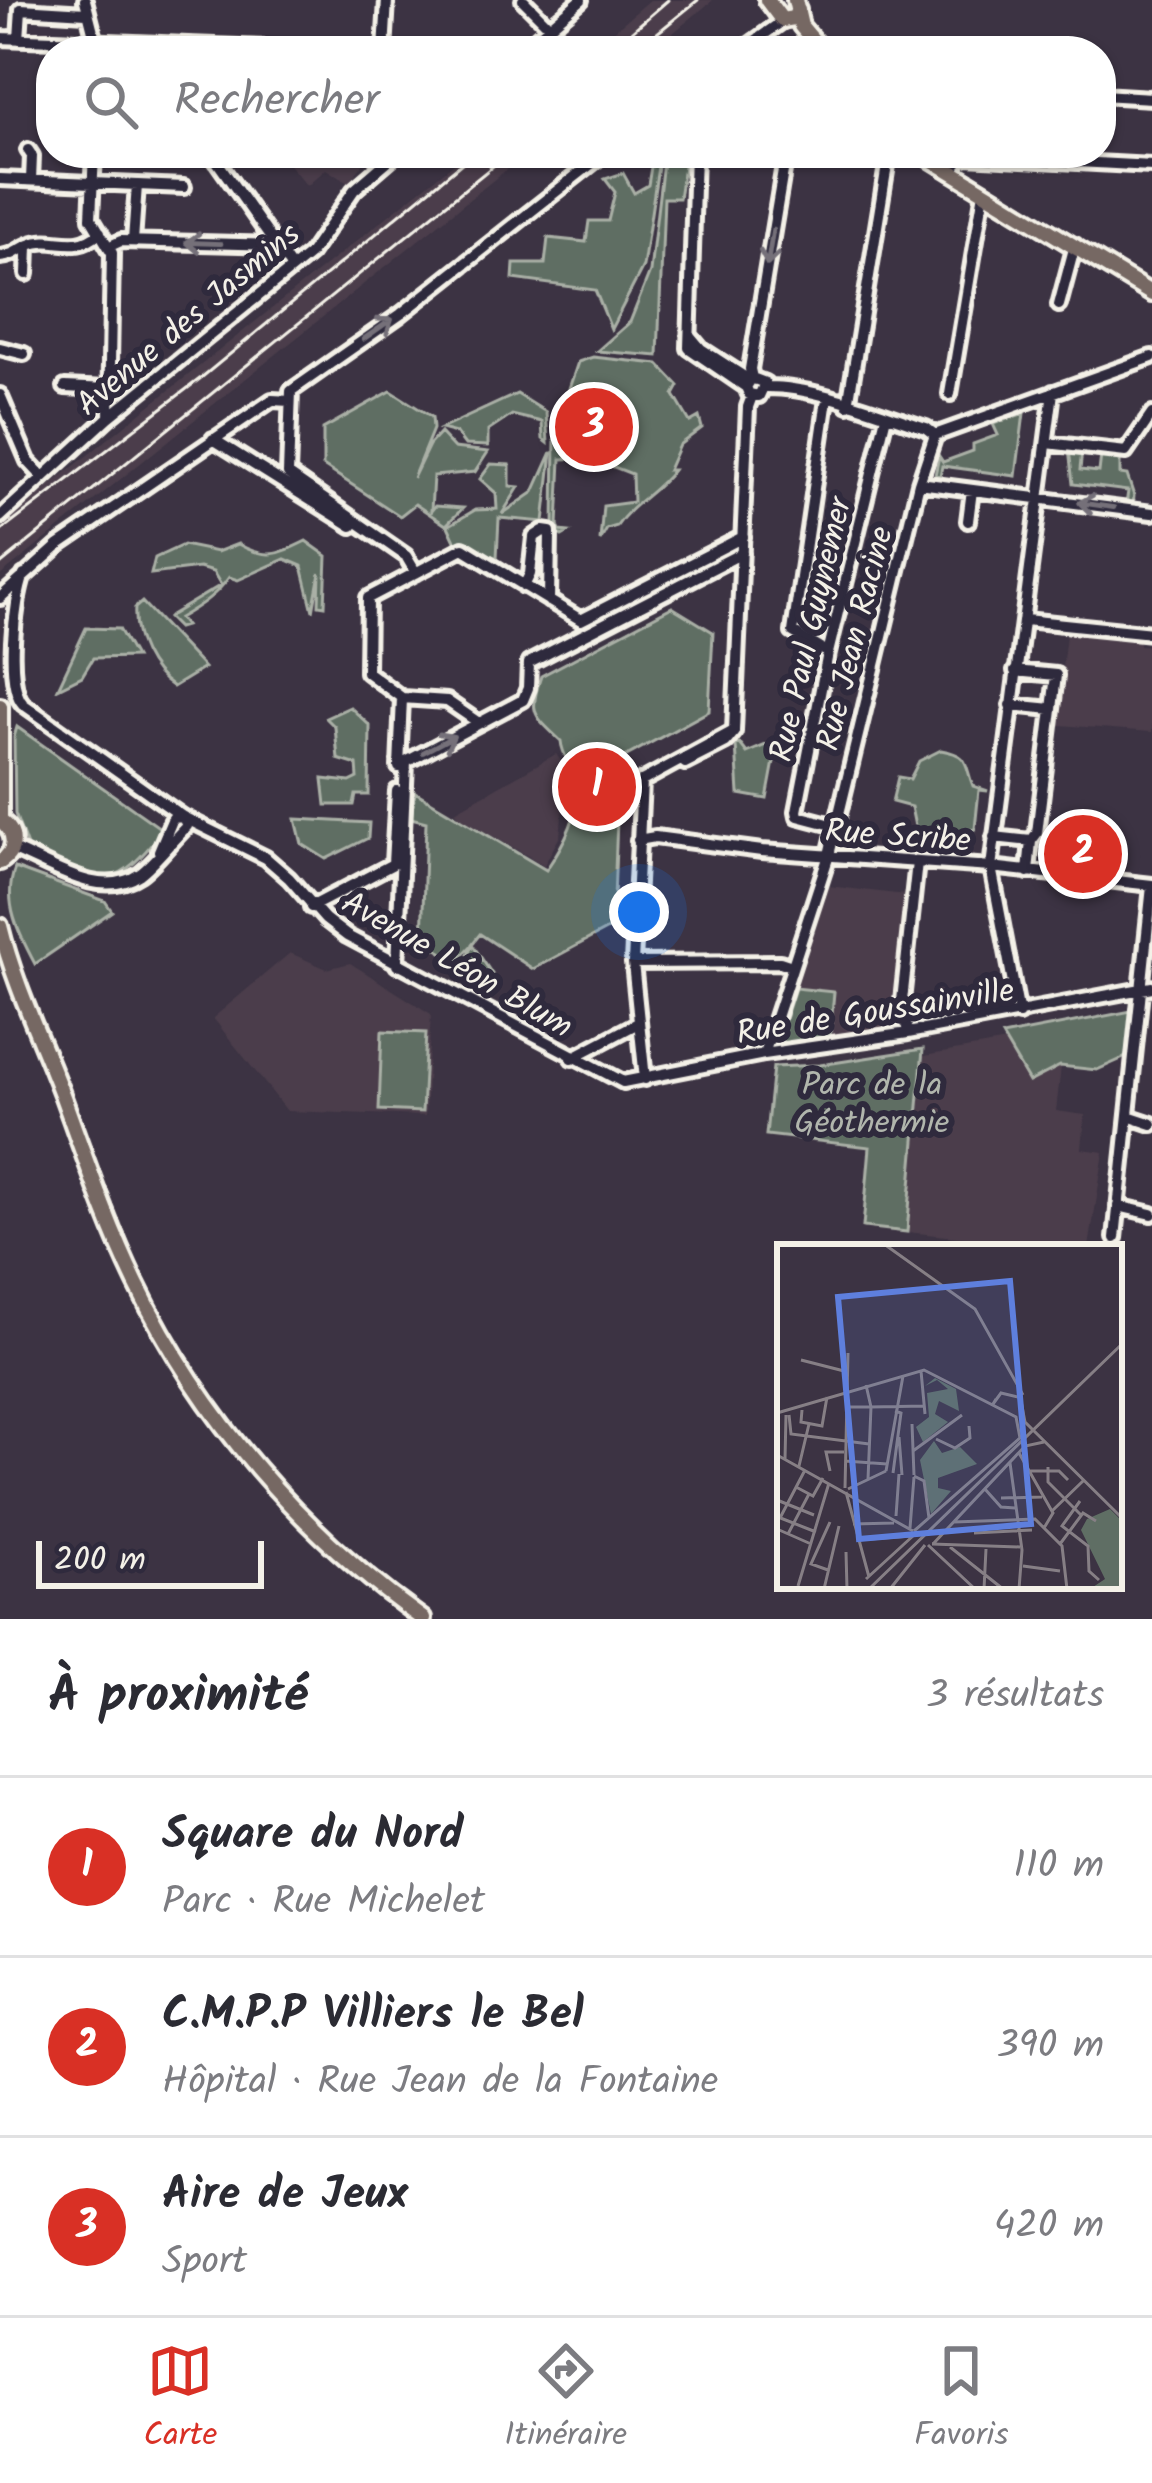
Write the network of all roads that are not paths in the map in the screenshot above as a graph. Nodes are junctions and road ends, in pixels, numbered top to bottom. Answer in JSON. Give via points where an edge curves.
{"nodes":[{"id":1,"x":387,"y":0,"type":"edge"},
{"id":2,"x":523,"y":0,"type":"edge"},
{"id":3,"x":581,"y":0,"type":"edge"},
{"id":4,"x":21,"y":5,"type":"edge"},
{"id":5,"x":40,"y":5,"type":"edge"},
{"id":6,"x":85,"y":6,"type":"edge"},
{"id":7,"x":785,"y":8,"type":"edge"},
{"id":8,"x":550,"y":27,"type":"junction"},
{"id":9,"x":95,"y":36,"type":"edge"},
{"id":10,"x":385,"y":36,"type":"edge"},
{"id":11,"x":539,"y":36,"type":"edge"},
{"id":12,"x":762,"y":36,"type":"edge"},
{"id":13,"x":800,"y":36,"type":"edge"},
{"id":14,"x":809,"y":36,"type":"edge"},
{"id":15,"x":0,"y":38,"type":"edge"},
{"id":16,"x":19,"y":39,"type":"junction"},
{"id":17,"x":36,"y":41,"type":"edge"},
{"id":18,"x":1116,"y":96,"type":"edge"},
{"id":19,"x":1152,"y":98,"type":"edge"},
{"id":20,"x":28,"y":150,"type":"dead end"},
{"id":21,"x":1116,"y":164,"type":"edge"},
{"id":22,"x":1152,"y":166,"type":"edge"},
{"id":23,"x":94,"y":168,"type":"edge"},
{"id":24,"x":221,"y":168,"type":"edge"},
{"id":25,"x":380,"y":168,"type":"edge"},
{"id":26,"x":586,"y":168,"type":"edge"},
{"id":27,"x":693,"y":168,"type":"edge"},
{"id":28,"x":783,"y":168,"type":"edge"},
{"id":29,"x":887,"y":168,"type":"edge"},
{"id":30,"x":944,"y":168,"type":"edge"},
{"id":31,"x":954,"y":168,"type":"edge"},
{"id":32,"x":952,"y":173,"type":"junction"},
{"id":33,"x":0,"y":178,"type":"edge"},
{"id":34,"x":31,"y":180,"type":"junction"},
{"id":35,"x":93,"y":183,"type":"junction"},
{"id":36,"x":137,"y":185,"type":"junction"},
{"id":37,"x":184,"y":187,"type":"dead end"},
{"id":38,"x":984,"y":192,"type":"junction"},
{"id":39,"x":100,"y":232,"type":"junction"},
{"id":40,"x":133,"y":241,"type":"junction"},
{"id":41,"x":28,"y":245,"type":"junction"},
{"id":42,"x":274,"y":245,"type":"junction"},
{"id":43,"x":1075,"y":245,"type":"junction"},
{"id":44,"x":110,"y":246,"type":"junction"},
{"id":45,"x":0,"y":256,"type":"edge"},
{"id":46,"x":291,"y":268,"type":"junction"},
{"id":47,"x":27,"y":274,"type":"dead end"},
{"id":48,"x":1152,"y":294,"type":"edge"},
{"id":49,"x":1059,"y":305,"type":"dead end"},
{"id":50,"x":0,"y":348,"type":"edge"},
{"id":51,"x":24,"y":354,"type":"dead end"},
{"id":52,"x":1152,"y":357,"type":"edge"},
{"id":53,"x":750,"y":385,"type":"junction"},
{"id":54,"x":65,"y":387,"type":"dead end"},
{"id":55,"x":107,"y":389,"type":"junction"},
{"id":56,"x":1053,"y":392,"type":"junction"},
{"id":57,"x":950,"y":394,"type":"dead end"},
{"id":58,"x":0,"y":395,"type":"edge"},
{"id":59,"x":827,"y":399,"type":"junction"},
{"id":60,"x":290,"y":401,"type":"junction"},
{"id":61,"x":848,"y":405,"type":"junction"},
{"id":62,"x":1152,"y":414,"type":"edge"},
{"id":63,"x":886,"y":416,"type":"junction"},
{"id":64,"x":109,"y":417,"type":"junction"},
{"id":65,"x":935,"y":435,"type":"junction"},
{"id":66,"x":213,"y":439,"type":"junction"},
{"id":67,"x":1047,"y":442,"type":"junction"},
{"id":68,"x":1126,"y":452,"type":"junction"},
{"id":69,"x":1132,"y":467,"type":"dead end"},
{"id":70,"x":43,"y":476,"type":"junction"},
{"id":71,"x":285,"y":478,"type":"junction"},
{"id":72,"x":919,"y":483,"type":"junction"},
{"id":73,"x":972,"y":490,"type":"junction"},
{"id":74,"x":0,"y":494,"type":"edge"},
{"id":75,"x":1040,"y":498,"type":"junction"},
{"id":76,"x":13,"y":507,"type":"junction"},
{"id":77,"x":1152,"y":513,"type":"edge"},
{"id":78,"x":0,"y":517,"type":"edge"},
{"id":79,"x":968,"y":521,"type":"dead end"},
{"id":80,"x":743,"y":537,"type":"junction"},
{"id":81,"x":742,"y":553,"type":"junction"},
{"id":82,"x":416,"y":572,"type":"junction"},
{"id":83,"x":524,"y":586,"type":"junction"},
{"id":84,"x":6,"y":596,"type":"edge"},
{"id":85,"x":549,"y":601,"type":"junction"},
{"id":86,"x":580,"y":620,"type":"junction"},
{"id":87,"x":1025,"y":620,"type":"junction"},
{"id":88,"x":1152,"y":633,"type":"edge"},
{"id":89,"x":578,"y":635,"type":"junction"},
{"id":90,"x":828,"y":653,"type":"junction"},
{"id":91,"x":1015,"y":671,"type":"junction"},
{"id":92,"x":402,"y":698,"type":"junction"},
{"id":93,"x":1011,"y":705,"type":"junction"},
{"id":94,"x":0,"y":706,"type":"edge"},
{"id":95,"x":1052,"y":709,"type":"junction"},
{"id":96,"x":479,"y":723,"type":"junction"},
{"id":97,"x":403,"y":761,"type":"junction"},
{"id":98,"x":0,"y":820,"type":"edge"},
{"id":99,"x":180,"y":820,"type":"junction"},
{"id":100,"x":836,"y":826,"type":"junction"},
{"id":101,"x":994,"y":837,"type":"junction"},
{"id":102,"x":638,"y":840,"type":"junction"},
{"id":103,"x":1031,"y":841,"type":"junction"},
{"id":104,"x":12,"y":849,"type":"junction"},
{"id":105,"x":829,"y":855,"type":"junction"},
{"id":106,"x":0,"y":862,"type":"edge"},
{"id":107,"x":917,"y":862,"type":"junction"},
{"id":108,"x":397,"y":865,"type":"junction"},
{"id":109,"x":992,"y":868,"type":"junction"},
{"id":110,"x":1028,"y":872,"type":"junction"},
{"id":111,"x":1152,"y":885,"type":"edge"},
{"id":112,"x":1151,"y":903,"type":"edge"},
{"id":113,"x":310,"y":908,"type":"junction"},
{"id":114,"x":1,"y":934,"type":"edge"},
{"id":115,"x":633,"y":963,"type":"junction"},
{"id":116,"x":396,"y":965,"type":"junction"},
{"id":117,"x":792,"y":966,"type":"junction"},
{"id":118,"x":1146,"y":989,"type":"edge"},
{"id":119,"x":1019,"y":1014,"type":"junction"},
{"id":120,"x":638,"y":1023,"type":"junction"},
{"id":121,"x":908,"y":1033,"type":"junction"},
{"id":122,"x":764,"y":1054,"type":"junction"},
{"id":123,"x":572,"y":1058,"type":"junction"},
{"id":124,"x":645,"y":1078,"type":"junction"},
{"id":125,"x":620,"y":1082,"type":"joint"},
{"id":126,"x":1128,"y":1116,"type":"junction"},
{"id":127,"x":1152,"y":1124,"type":"edge"},
{"id":128,"x":1118,"y":1206,"type":"junction"},
{"id":129,"x":1152,"y":1214,"type":"edge"},
{"id":130,"x":1115,"y":1238,"type":"dead end"},
{"id":131,"x":423,"y":1619,"type":"edge"}],
"edges":[{"from":1,"to":10,"type":"street"},
{"from":2,"to":8,"type":"street"},
{"from":3,"to":8,"type":"street"},
{"from":4,"to":5,"type":"street"},
{"from":4,"to":16,"type":"street"},
{"from":5,"to":6,"type":"street"},
{"from":6,"to":9,"type":"street"},
{"from":7,"to":12,"type":"street"},
{"from":7,"to":13,"type":"main road"},
{"from":7,"to":14,"type":"main road"},
{"from":8,"to":11,"type":"street"},
{"from":15,"to":16,"type":"street"},
{"from":16,"to":17,"type":"street"},
{"from":18,"to":19,"type":"street"},
{"from":20,"to":34,"type":"street"},
{"from":21,"to":22,"type":"street"},
{"from":23,"to":35,"type":"street"},
{"from":24,"to":42,"type":"street"},
{"from":25,"to":46,"type":"street","name":"Avenue des Jasmins"},
{"from":60,"to":26,"type":"street","one_way":true,"via":[[297,383],[401,314]]},
{"from":27,"to":53,"type":"street","via":[[688,327],[694,344]]},
{"from":28,"to":53,"type":"street","one_way":true},
{"from":29,"to":61,"type":"street"},
{"from":30,"to":32,"type":"main road"},
{"from":31,"to":32,"type":"street"},
{"from":32,"to":38,"type":"main road"},
{"from":33,"to":34,"type":"street"},
{"from":34,"to":35,"type":"street"},
{"from":35,"to":36,"type":"street"},
{"from":35,"to":39,"type":"street"},
{"from":36,"to":37,"type":"street"},
{"from":36,"to":40,"type":"street"},
{"from":38,"to":43,"type":"main road"},
{"from":38,"to":57,"type":"street"},
{"from":39,"to":41,"type":"street","via":[[81,244]]},
{"from":39,"to":44,"type":"street"},
{"from":42,"to":40,"type":"street","one_way":true},
{"from":40,"to":44,"type":"street"},
{"from":41,"to":45,"type":"street"},
{"from":41,"to":47,"type":"street"},
{"from":42,"to":46,"type":"street"},
{"from":43,"to":48,"type":"main road"},
{"from":43,"to":49,"type":"street"},
{"from":44,"to":55,"type":"street"},
{"from":46,"to":64,"type":"street","name":"Avenue des Jasmins"},
{"from":50,"to":51,"type":"street"},
{"from":52,"to":56,"type":"street"},
{"from":53,"to":59,"type":"street","via":[[760,378],[765,387]]},
{"from":53,"to":80,"type":"street"},
{"from":54,"to":55,"type":"street"},
{"from":55,"to":64,"type":"street"},
{"from":56,"to":65,"type":"street"},
{"from":56,"to":67,"type":"street","name":"Rue Scribe"},
{"from":58,"to":70,"type":"street","via":[[28,461]]},
{"from":59,"to":61,"type":"street"},
{"from":59,"to":90,"type":"street","via":[[793,632]]},
{"from":60,"to":66,"type":"street","via":[[272,400]]},
{"from":60,"to":71,"type":"street"},
{"from":61,"to":63,"type":"street"},
{"from":62,"to":68,"type":"street"},
{"from":63,"to":65,"type":"street"},
{"from":63,"to":90,"type":"street","name":"Rue Paul Guynemer"},
{"from":64,"to":70,"type":"street","name":"Avenue des Jasmins"},
{"from":65,"to":72,"type":"street","name":"Rue Jean Racine"},
{"from":66,"to":71,"type":"street"},
{"from":66,"to":84,"type":"street","via":[[58,545]]},
{"from":67,"to":68,"type":"street"},
{"from":67,"to":75,"type":"street","name":"Rue Scribe"},
{"from":68,"to":69,"type":"street"},
{"from":70,"to":76,"type":"street","name":"Avenue des Jasmins"},
{"from":71,"to":82,"type":"street","via":[[406,556]]},
{"from":72,"to":73,"type":"street"},
{"from":72,"to":100,"type":"street","name":"Rue Jean Racine"},
{"from":73,"to":75,"type":"street"},
{"from":73,"to":79,"type":"street"},
{"from":74,"to":76,"type":"street"},
{"from":77,"to":75,"type":"street","one_way":true},
{"from":75,"to":87,"type":"street","name":"Rue Scribe"},
{"from":76,"to":78,"type":"street","name":"Avenue des Jasmins"},
{"from":80,"to":81,"type":"street"},
{"from":80,"to":86,"type":"street"},
{"from":81,"to":89,"type":"street"},
{"from":81,"to":102,"type":"street","via":[[734,731],[645,777]]},
{"from":82,"to":83,"type":"street","via":[[463,548]]},
{"from":82,"to":92,"type":"street","via":[[368,598],[367,672]]},
{"from":83,"to":85,"type":"street"},
{"from":83,"to":85,"type":"street","via":[[534,536],[550,532]]},
{"from":84,"to":99,"type":"street","name":"Avenue Léon Blum","via":[[14,692],[39,720]]},
{"from":85,"to":86,"type":"street"},
{"from":86,"to":89,"type":"street"},
{"from":87,"to":88,"type":"street"},
{"from":87,"to":91,"type":"street","name":"Rue Scribe"},
{"from":89,"to":96,"type":"street","via":[[529,663],[523,700]]},
{"from":90,"to":100,"type":"street","name":"Rue Paul Guynemer","via":[[797,811]]},
{"from":91,"to":93,"type":"street","name":"Rue Scribe"},
{"from":91,"to":95,"type":"street","via":[[1056,675]]},
{"from":92,"to":96,"type":"street","via":[[447,701]]},
{"from":92,"to":97,"type":"street"},
{"from":93,"to":95,"type":"street"},
{"from":93,"to":101,"type":"street","name":"Rue Scribe"},
{"from":94,"to":98,"type":"main road"},
{"from":95,"to":103,"type":"street"},
{"from":97,"to":96,"type":"street","one_way":true},
{"from":97,"to":108,"type":"street"},
{"from":98,"to":104,"type":"main road"},
{"from":99,"to":104,"type":"street","via":[[136,877],[108,884]]},
{"from":99,"to":113,"type":"street","name":"Avenue Léon Blum","via":[[266,858]]},
{"from":100,"to":105,"type":"street","name":"Rue Jean Racine"},
{"from":101,"to":103,"type":"street"},
{"from":101,"to":109,"type":"street","name":"Rue Scribe"},
{"from":102,"to":105,"type":"street","name":"Rue Scribe"},
{"from":102,"to":115,"type":"street"},
{"from":103,"to":110,"type":"street"},
{"from":104,"to":106,"type":"main road"},
{"from":105,"to":107,"type":"street","name":"Rue Scribe"},
{"from":105,"to":117,"type":"street","name":"Rue Jean Racine"},
{"from":107,"to":109,"type":"street","name":"Rue Scribe"},
{"from":107,"to":121,"type":"street","via":[[902,1001]]},
{"from":108,"to":113,"type":"street"},
{"from":108,"to":116,"type":"street"},
{"from":109,"to":110,"type":"street"},
{"from":109,"to":119,"type":"street"},
{"from":110,"to":111,"type":"street"},
{"from":111,"to":112,"type":"street"},
{"from":112,"to":118,"type":"street"},
{"from":113,"to":116,"type":"street","name":"Avenue Léon Blum","via":[[343,939]]},
{"from":114,"to":131,"type":"main road","via":[[118,1243],[180,1364],[296,1511]]},
{"from":115,"to":117,"type":"street"},
{"from":115,"to":120,"type":"street"},
{"from":116,"to":123,"type":"street","name":"Avenue Léon Blum"},
{"from":117,"to":122,"type":"street","name":"Rue Jean Racine"},
{"from":118,"to":119,"type":"street","name":"Rue de Goussainville"},
{"from":118,"to":126,"type":"street"},
{"from":119,"to":121,"type":"street","name":"Rue de Goussainville"},
{"from":120,"to":123,"type":"street"},
{"from":120,"to":124,"type":"street"},
{"from":121,"to":122,"type":"street","name":"Rue de Goussainville"},
{"from":122,"to":124,"type":"street","name":"Rue de Goussainville"},
{"from":123,"to":125,"type":"street","name":"Avenue Léon Blum"},
{"from":124,"to":125,"type":"street","name":"Rue de Goussainville"},
{"from":126,"to":127,"type":"street"},
{"from":126,"to":128,"type":"street"},
{"from":128,"to":129,"type":"street"},
{"from":128,"to":130,"type":"street"}]}
